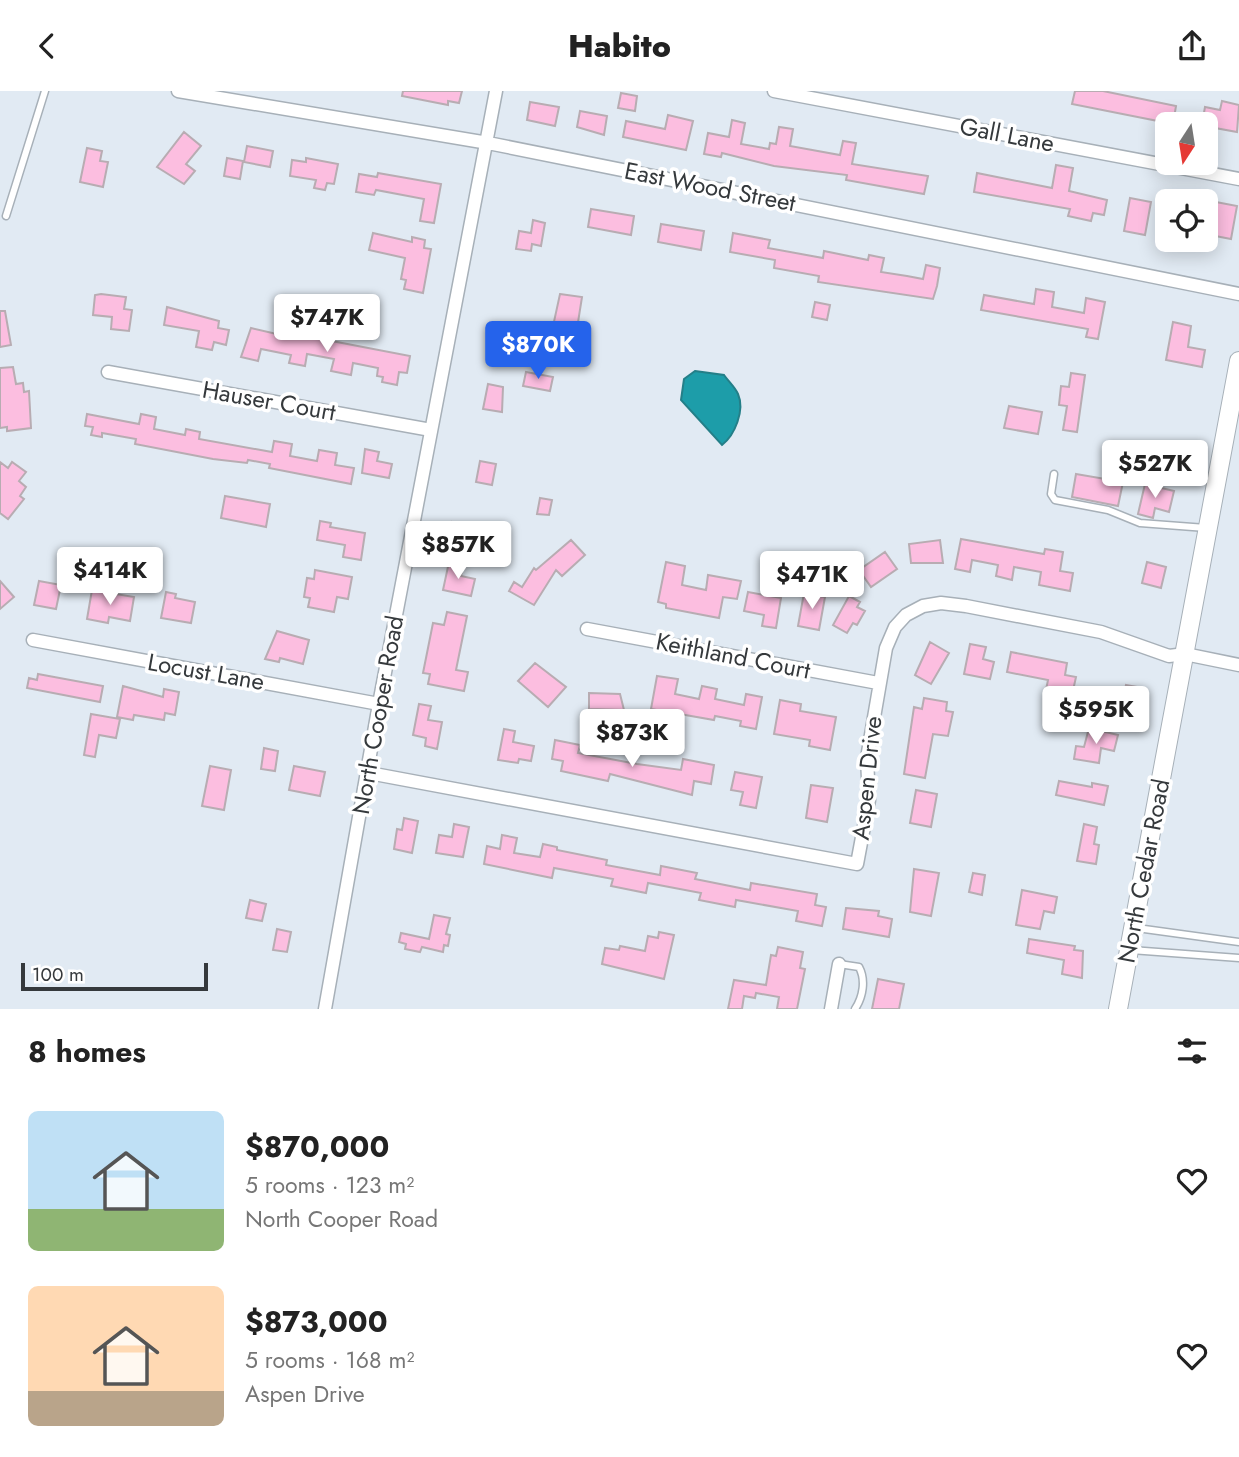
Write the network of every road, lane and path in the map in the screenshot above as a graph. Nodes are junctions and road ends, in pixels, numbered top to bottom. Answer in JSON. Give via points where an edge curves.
{"nodes":[{"id":1,"x":45,"y":91,"type":"edge"},
{"id":2,"x":178,"y":91,"type":"edge"},
{"id":3,"x":496,"y":91,"type":"edge"},
{"id":4,"x":774,"y":92,"type":"edge"},
{"id":5,"x":488,"y":143,"type":"junction"},
{"id":6,"x":1239,"y":179,"type":"edge"},
{"id":7,"x":6,"y":216,"type":"dead end"},
{"id":8,"x":1239,"y":294,"type":"edge"},
{"id":9,"x":1239,"y":361,"type":"edge"},
{"id":10,"x":108,"y":372,"type":"dead end"},
{"id":11,"x":431,"y":430,"type":"junction"},
{"id":12,"x":1232,"y":434,"type":"edge"},
{"id":13,"x":1054,"y":474,"type":"dead end"},
{"id":14,"x":1208,"y":529,"type":"junction"},
{"id":15,"x":587,"y":629,"type":"dead end"},
{"id":16,"x":33,"y":640,"type":"dead end"},
{"id":17,"x":1185,"y":654,"type":"junction"},
{"id":18,"x":1239,"y":665,"type":"edge"},
{"id":19,"x":878,"y":683,"type":"junction"},
{"id":20,"x":379,"y":704,"type":"junction"},
{"id":21,"x":369,"y":773,"type":"junction"},
{"id":22,"x":1133,"y":928,"type":"junction"},
{"id":23,"x":1239,"y":942,"type":"edge"},
{"id":24,"x":1129,"y":949,"type":"junction"},
{"id":25,"x":1239,"y":958,"type":"edge"},
{"id":26,"x":839,"y":964,"type":"joint"},
{"id":27,"x":325,"y":1009,"type":"edge"},
{"id":28,"x":831,"y":1009,"type":"edge"},
{"id":29,"x":855,"y":1009,"type":"edge"},
{"id":30,"x":1118,"y":1009,"type":"edge"}],
"edges":[{"from":1,"to":7,"type":"lane"},
{"from":2,"to":5,"type":"street","name":"East Wood Street"},
{"from":3,"to":5,"type":"street","name":"North Cooper Road"},
{"from":4,"to":6,"type":"street","name":"Gall Lane"},
{"from":5,"to":8,"type":"street","name":"East Wood Street"},
{"from":5,"to":11,"type":"street","name":"North Cooper Road"},
{"from":9,"to":12,"type":"street","name":"North Cedar Road"},
{"from":10,"to":11,"type":"street","name":"Hauser Court"},
{"from":11,"to":20,"type":"street","name":"North Cooper Road"},
{"from":12,"to":14,"type":"street","name":"North Cedar Road"},
{"from":13,"to":14,"type":"lane","via":[[1051,494],[1055,500],[1108,510],[1140,523]]},
{"from":14,"to":17,"type":"street","name":"North Cedar Road"},
{"from":15,"to":19,"type":"street","name":"Keithland Court"},
{"from":16,"to":20,"type":"street","name":"Locust Lane"},
{"from":17,"to":18,"type":"street","name":"Aspen Drive"},
{"from":17,"to":19,"type":"street","name":"Aspen Drive","via":[[1168,656],[1101,632],[940,603],[906,615],[895,628]]},
{"from":17,"to":22,"type":"street","name":"North Cedar Road"},
{"from":19,"to":21,"type":"street","name":"Aspen Drive","via":[[867,758],[869,800],[857,864]]},
{"from":20,"to":21,"type":"street","name":"North Cooper Road"},
{"from":21,"to":27,"type":"street","name":"North Cooper Road"},
{"from":22,"to":23,"type":"lane"},
{"from":22,"to":24,"type":"street","name":"North Cedar Road"},
{"from":24,"to":25,"type":"lane"},
{"from":24,"to":30,"type":"street","name":"North Cedar Road"},
{"from":26,"to":28,"type":"street"},
{"from":26,"to":29,"type":"lane","via":[[859,968],[863,974]]}]}
